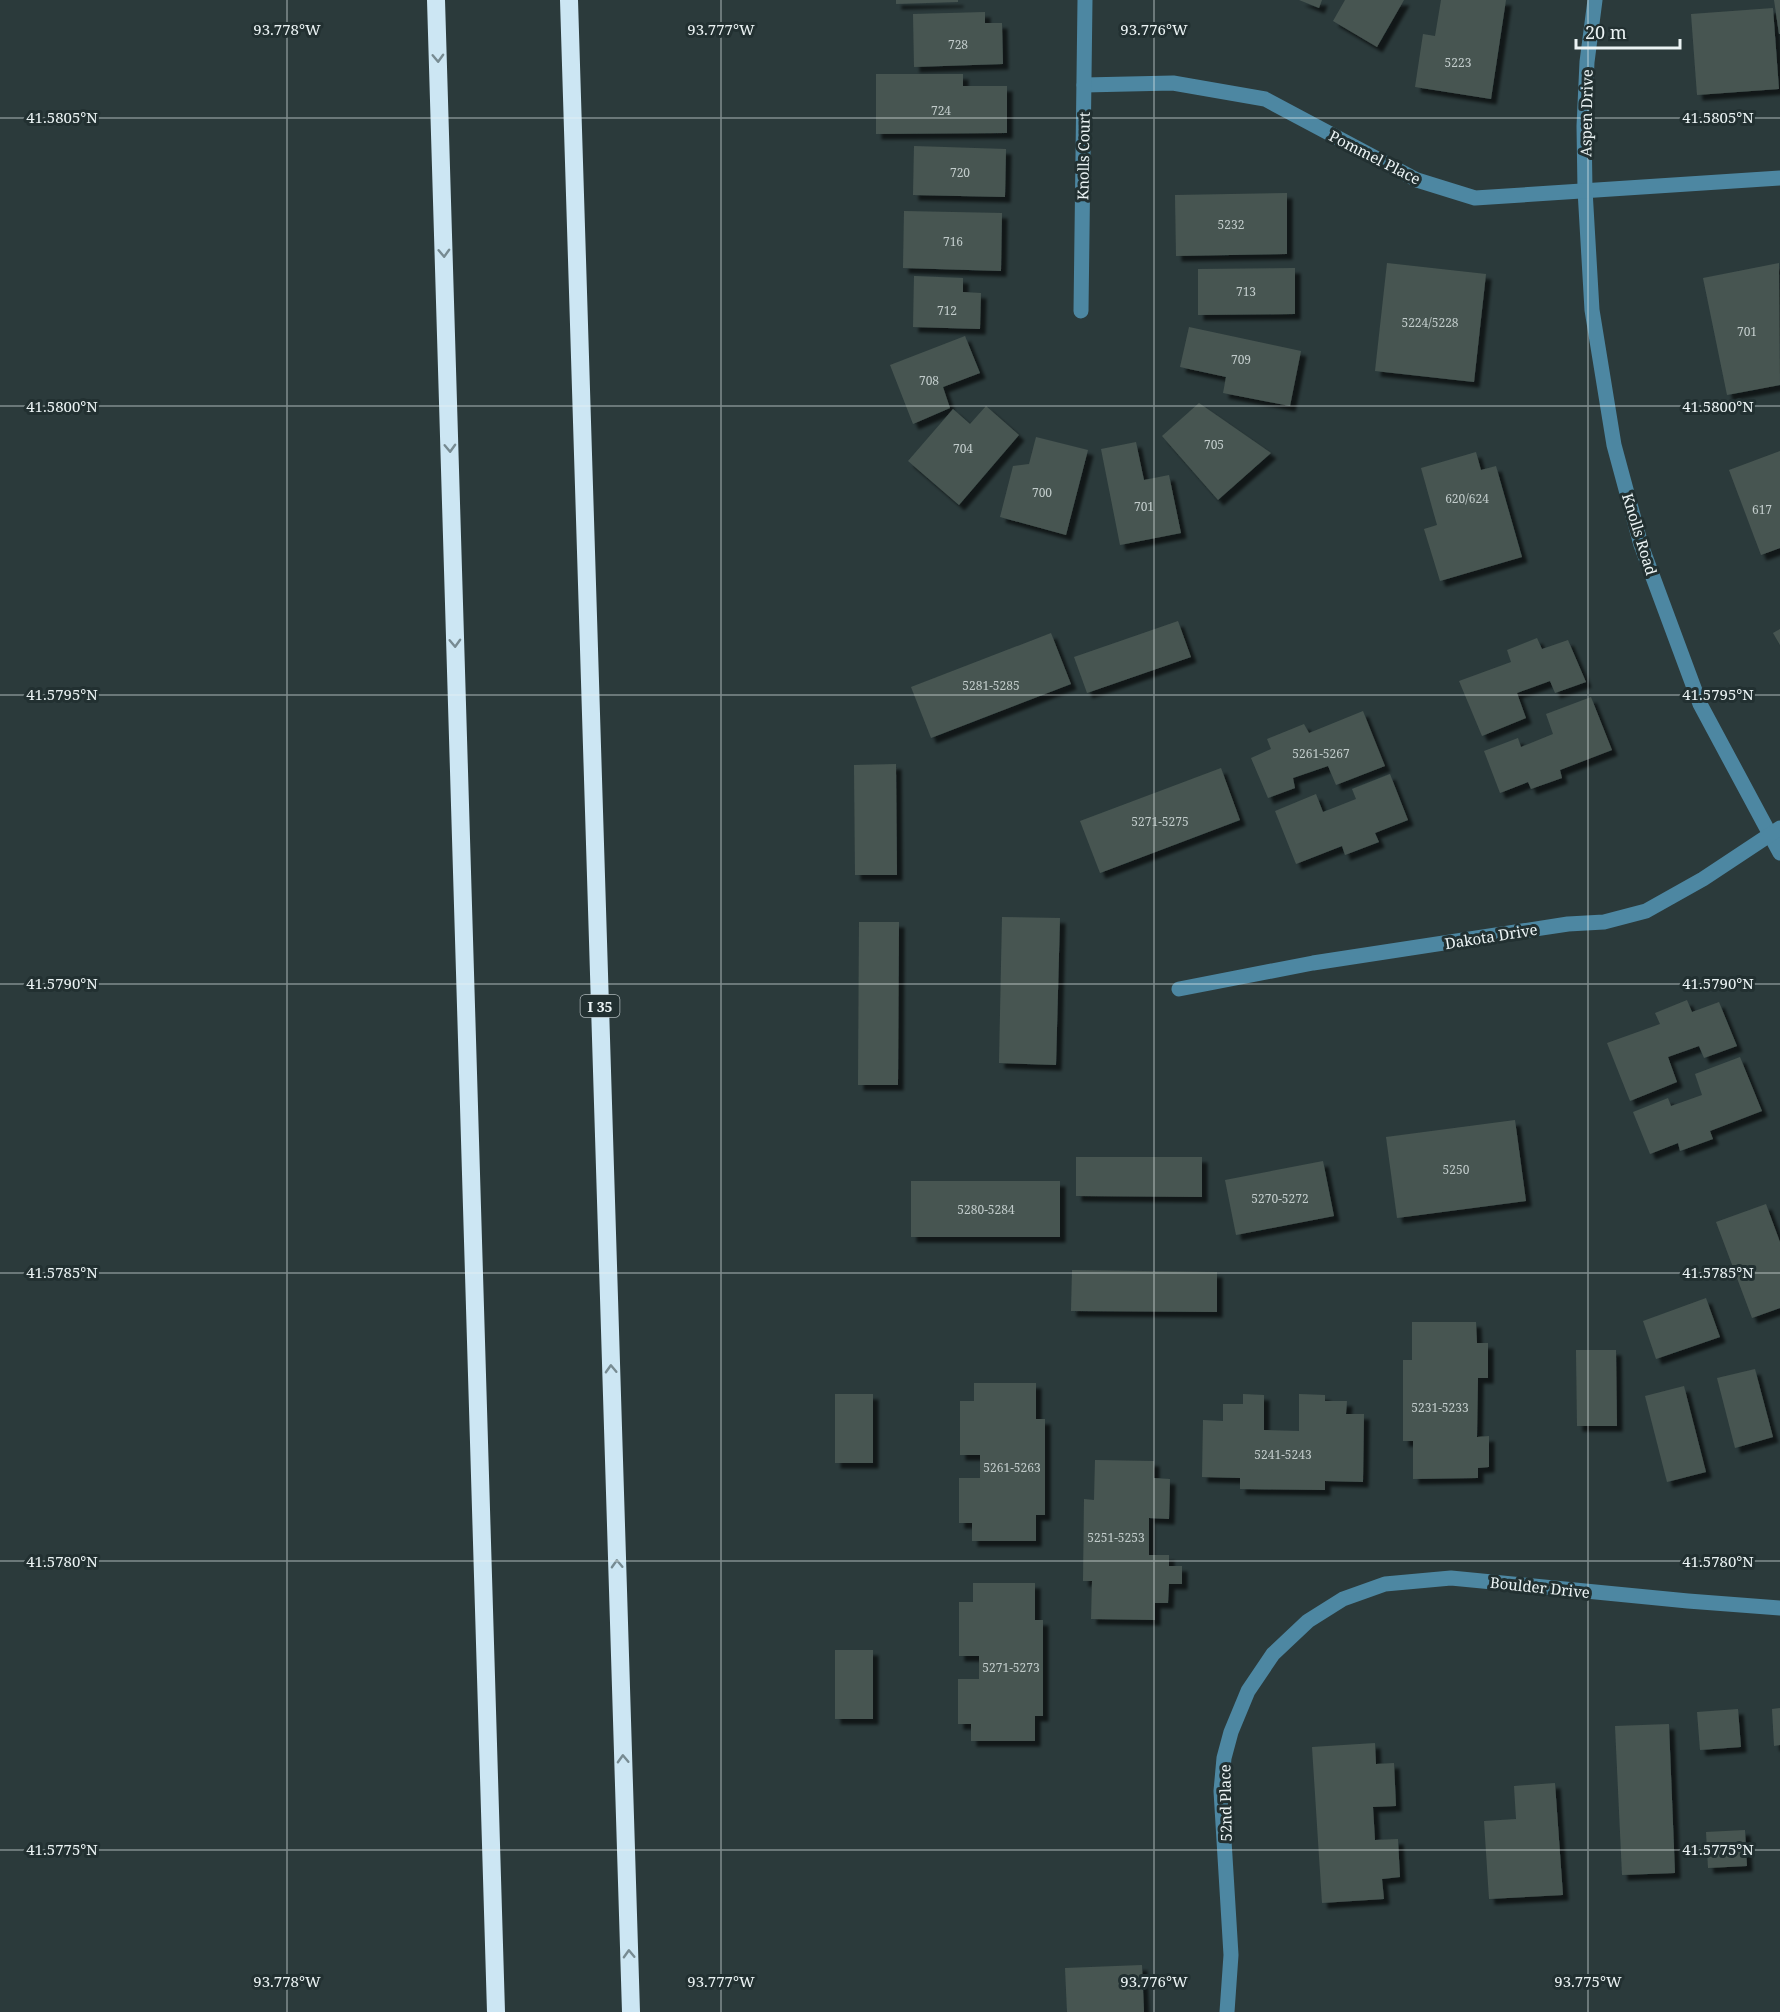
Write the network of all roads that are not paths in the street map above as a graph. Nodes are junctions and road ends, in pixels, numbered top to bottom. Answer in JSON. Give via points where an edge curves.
{"nodes":[{"id":1,"x":436,"y":0,"type":"edge"},
{"id":2,"x":569,"y":0,"type":"edge"},
{"id":3,"x":1085,"y":0,"type":"edge"},
{"id":4,"x":1595,"y":0,"type":"edge"},
{"id":5,"x":1084,"y":85,"type":"junction"},
{"id":6,"x":1780,"y":178,"type":"edge"},
{"id":7,"x":1585,"y":190,"type":"junction"},
{"id":8,"x":1081,"y":311,"type":"dead end"},
{"id":9,"x":1774,"y":832,"type":"edge"},
{"id":10,"x":1780,"y":854,"type":"edge"},
{"id":11,"x":1179,"y":988,"type":"dead end"},
{"id":12,"x":1780,"y":1608,"type":"edge"},
{"id":13,"x":1308,"y":1621,"type":"joint"},
{"id":14,"x":496,"y":2012,"type":"edge"},
{"id":15,"x":631,"y":2012,"type":"edge"},
{"id":16,"x":1227,"y":2012,"type":"edge"}],
"edges":[{"from":1,"to":14,"type":"highway","one_way":true},
{"from":15,"to":2,"type":"highway","number":"I 35","one_way":true},
{"from":3,"to":5,"type":"street","name":"Knolls Court"},
{"from":4,"to":7,"type":"street","name":"Aspen Drive","via":[[1587,62]]},
{"from":5,"to":7,"type":"street","name":"Pommel Place","via":[[1173,83],[1265,99],[1417,180],[1475,198]]},
{"from":5,"to":8,"type":"street","name":"Knolls Court"},
{"from":6,"to":7,"type":"street","name":"Pommel Place"},
{"from":7,"to":9,"type":"street","name":"Knolls Road","via":[[1592,310],[1614,445],[1641,545],[1700,704]]},
{"from":9,"to":10,"type":"street","name":"Knolls Road"},
{"from":9,"to":11,"type":"street","name":"Dakota Drive","via":[[1646,911],[1604,922],[1568,924],[1313,963]]},
{"from":12,"to":13,"type":"street","name":"Boulder Drive","via":[[1451,1578],[1385,1584],[1343,1599]]},
{"from":13,"to":16,"type":"street","name":"52nd Place","via":[[1273,1654],[1248,1691],[1224,1758],[1221,1791],[1232,1955]]}]}
